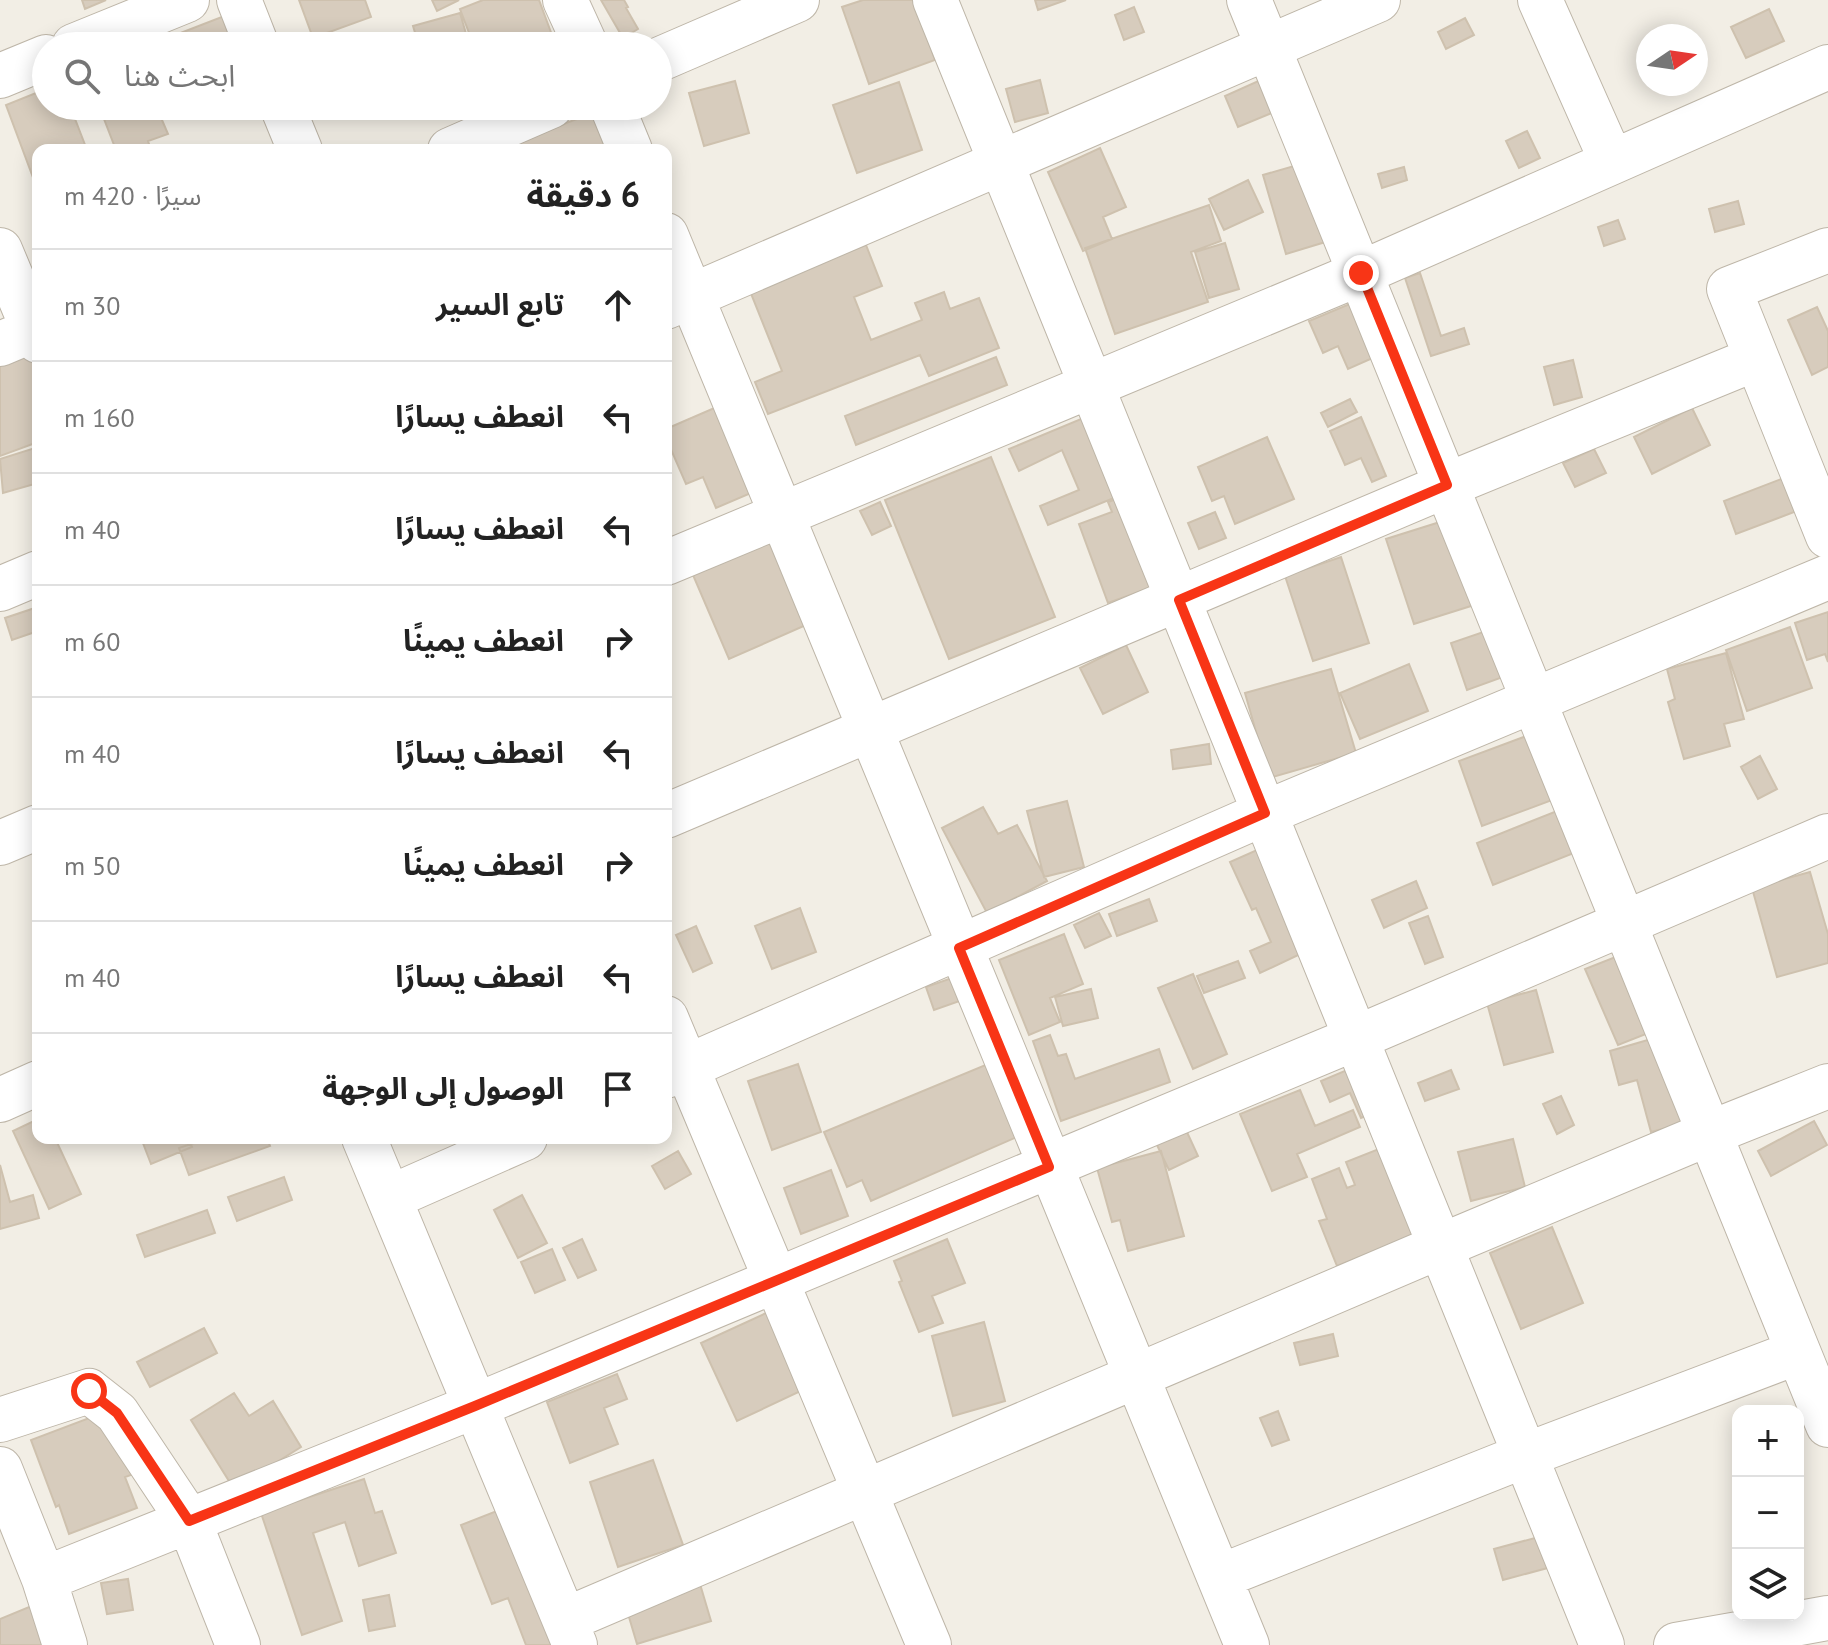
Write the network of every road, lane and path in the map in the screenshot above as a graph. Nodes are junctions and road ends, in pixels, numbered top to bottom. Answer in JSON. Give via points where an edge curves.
{"nodes":[{"id":1,"x":187,"y":0,"type":"edge"},
{"id":2,"x":239,"y":0,"type":"edge"},
{"id":3,"x":565,"y":0,"type":"edge"},
{"id":4,"x":797,"y":0,"type":"edge"},
{"id":5,"x":935,"y":0,"type":"edge"},
{"id":6,"x":1249,"y":0,"type":"edge"},
{"id":7,"x":1378,"y":0,"type":"edge"},
{"id":8,"x":1540,"y":0,"type":"edge"},
{"id":9,"x":108,"y":32,"type":"edge"},
{"id":10,"x":252,"y":32,"type":"edge"},
{"id":11,"x":580,"y":32,"type":"edge"},
{"id":12,"x":1269,"y":47,"type":"junction"},
{"id":13,"x":672,"y":54,"type":"edge"},
{"id":14,"x":32,"y":63,"type":"edge"},
{"id":15,"x":1828,"y":67,"type":"edge"},
{"id":16,"x":0,"y":76,"type":"edge"},
{"id":17,"x":288,"y":120,"type":"edge"},
{"id":18,"x":519,"y":120,"type":"edge"},
{"id":19,"x":618,"y":120,"type":"edge"},
{"id":20,"x":298,"y":144,"type":"edge"},
{"id":21,"x":464,"y":144,"type":"edge"},
{"id":22,"x":628,"y":144,"type":"edge"},
{"id":23,"x":1612,"y":162,"type":"junction"},
{"id":24,"x":1002,"y":164,"type":"junction"},
{"id":25,"x":0,"y":250,"type":"edge"},
{"id":26,"x":1828,"y":250,"type":"edge"},
{"id":27,"x":672,"y":265,"type":"edge"},
{"id":28,"x":1361,"y":273,"type":"junction"},
{"id":29,"x":679,"y":301,"type":"edge"},
{"id":30,"x":27,"y":336,"type":"edge"},
{"id":31,"x":1755,"y":359,"type":"junction"},
{"id":32,"x":1091,"y":385,"type":"junction"},
{"id":33,"x":1817,"y":478,"type":"edge"},
{"id":34,"x":1447,"y":485,"type":"junction"},
{"id":35,"x":783,"y":514,"type":"junction"},
{"id":36,"x":1828,"y":536,"type":"edge"},
{"id":37,"x":672,"y":560,"type":"edge"},
{"id":38,"x":32,"y":576,"type":"edge"},
{"id":39,"x":1828,"y":577,"type":"edge"},
{"id":40,"x":0,"y":589,"type":"edge"},
{"id":41,"x":1179,"y":600,"type":"junction"},
{"id":42,"x":1534,"y":700,"type":"junction"},
{"id":43,"x":870,"y":730,"type":"junction"},
{"id":44,"x":672,"y":813,"type":"edge"},
{"id":45,"x":1265,"y":813,"type":"junction"},
{"id":46,"x":32,"y":830,"type":"edge"},
{"id":47,"x":1828,"y":836,"type":"edge"},
{"id":48,"x":0,"y":843,"type":"edge"},
{"id":49,"x":1624,"y":921,"type":"junction"},
{"id":50,"x":959,"y":948,"type":"junction"},
{"id":51,"x":1356,"y":1038,"type":"junction"},
{"id":52,"x":672,"y":1050,"type":"edge"},
{"id":53,"x":676,"y":1072,"type":"edge"},
{"id":54,"x":32,"y":1086,"type":"edge"},
{"id":55,"x":1828,"y":1086,"type":"edge"},
{"id":56,"x":0,"y":1100,"type":"edge"},
{"id":57,"x":1710,"y":1133,"type":"junction"},
{"id":58,"x":366,"y":1144,"type":"edge"},
{"id":59,"x":511,"y":1144,"type":"edge"},
{"id":60,"x":1049,"y":1167,"type":"junction"},
{"id":61,"x":389,"y":1198,"type":"junction"},
{"id":62,"x":1441,"y":1246,"type":"junction"},
{"id":63,"x":777,"y":1280,"type":"junction"},
{"id":64,"x":1798,"y":1352,"type":"junction"},
{"id":65,"x":1136,"y":1377,"type":"junction"},
{"id":66,"x":1824,"y":1403,"type":"edge"},
{"id":67,"x":475,"y":1406,"type":"junction"},
{"id":68,"x":0,"y":1420,"type":"edge"},
{"id":69,"x":1526,"y":1455,"type":"junction"},
{"id":70,"x":4,"y":1491,"type":"edge"},
{"id":71,"x":865,"y":1492,"type":"junction"},
{"id":72,"x":189,"y":1521,"type":"junction"},
{"id":73,"x":1219,"y":1577,"type":"junction"},
{"id":74,"x":44,"y":1579,"type":"junction"},
{"id":75,"x":1828,"y":1618,"type":"edge"},
{"id":76,"x":570,"y":1633,"type":"edge"},
{"id":77,"x":65,"y":1645,"type":"edge"},
{"id":78,"x":238,"y":1645,"type":"edge"},
{"id":79,"x":929,"y":1645,"type":"edge"},
{"id":80,"x":1247,"y":1645,"type":"edge"},
{"id":81,"x":1602,"y":1645,"type":"edge"},
{"id":82,"x":1676,"y":1645,"type":"edge"}],
"edges":[{"from":1,"to":9,"type":"street"},
{"from":2,"to":10,"type":"street"},
{"from":3,"to":11,"type":"street"},
{"from":4,"to":13,"type":"street"},
{"from":5,"to":24,"type":"street"},
{"from":6,"to":12,"type":"street"},
{"from":7,"to":12,"type":"street"},
{"from":8,"to":23,"type":"street"},
{"from":12,"to":24,"type":"street"},
{"from":12,"to":28,"type":"street"},
{"from":14,"to":16,"type":"street"},
{"from":15,"to":23,"type":"street"},
{"from":17,"to":20,"type":"street"},
{"from":18,"to":21,"type":"street"},
{"from":19,"to":22,"type":"street"},
{"from":23,"to":28,"type":"street"},
{"from":24,"to":29,"type":"street"},
{"from":24,"to":32,"type":"street"},
{"from":25,"to":30,"type":"street"},
{"from":26,"to":31,"type":"street","via":[[1729,289]]},
{"from":27,"to":29,"type":"street"},
{"from":28,"to":32,"type":"street"},
{"from":28,"to":34,"type":"street"},
{"from":29,"to":35,"type":"street"},
{"from":31,"to":33,"type":"street"},
{"from":31,"to":34,"type":"street"},
{"from":32,"to":35,"type":"street"},
{"from":32,"to":41,"type":"street"},
{"from":33,"to":36,"type":"street"},
{"from":34,"to":41,"type":"street"},
{"from":34,"to":42,"type":"street"},
{"from":35,"to":37,"type":"street"},
{"from":35,"to":43,"type":"street"},
{"from":38,"to":40,"type":"street"},
{"from":39,"to":42,"type":"street"},
{"from":41,"to":43,"type":"street"},
{"from":41,"to":45,"type":"street"},
{"from":42,"to":45,"type":"street"},
{"from":42,"to":49,"type":"street"},
{"from":43,"to":44,"type":"street"},
{"from":43,"to":50,"type":"street"},
{"from":45,"to":50,"type":"street"},
{"from":45,"to":51,"type":"street"},
{"from":46,"to":48,"type":"street"},
{"from":47,"to":49,"type":"street"},
{"from":49,"to":51,"type":"street"},
{"from":49,"to":57,"type":"street"},
{"from":50,"to":53,"type":"street"},
{"from":50,"to":60,"type":"street"},
{"from":51,"to":60,"type":"street"},
{"from":51,"to":62,"type":"street"},
{"from":52,"to":53,"type":"street"},
{"from":53,"to":63,"type":"street"},
{"from":54,"to":56,"type":"street"},
{"from":55,"to":57,"type":"street"},
{"from":57,"to":62,"type":"street"},
{"from":57,"to":64,"type":"street"},
{"from":58,"to":61,"type":"street"},
{"from":59,"to":61,"type":"street"},
{"from":60,"to":63,"type":"street"},
{"from":60,"to":65,"type":"street"},
{"from":61,"to":67,"type":"street"},
{"from":62,"to":65,"type":"street"},
{"from":62,"to":69,"type":"street"},
{"from":63,"to":67,"type":"street"},
{"from":63,"to":71,"type":"street"},
{"from":64,"to":66,"type":"street"},
{"from":64,"to":69,"type":"street"},
{"from":65,"to":71,"type":"street"},
{"from":65,"to":73,"type":"street"},
{"from":67,"to":72,"type":"street"},
{"from":67,"to":76,"type":"street"},
{"from":68,"to":72,"type":"street","via":[[89,1391],[117,1413]]},
{"from":69,"to":73,"type":"street"},
{"from":69,"to":81,"type":"street"},
{"from":70,"to":74,"type":"street"},
{"from":71,"to":76,"type":"street"},
{"from":71,"to":79,"type":"street"},
{"from":72,"to":74,"type":"street"},
{"from":72,"to":78,"type":"street"},
{"from":73,"to":80,"type":"street"},
{"from":74,"to":77,"type":"street"},
{"from":75,"to":82,"type":"street"}]}
